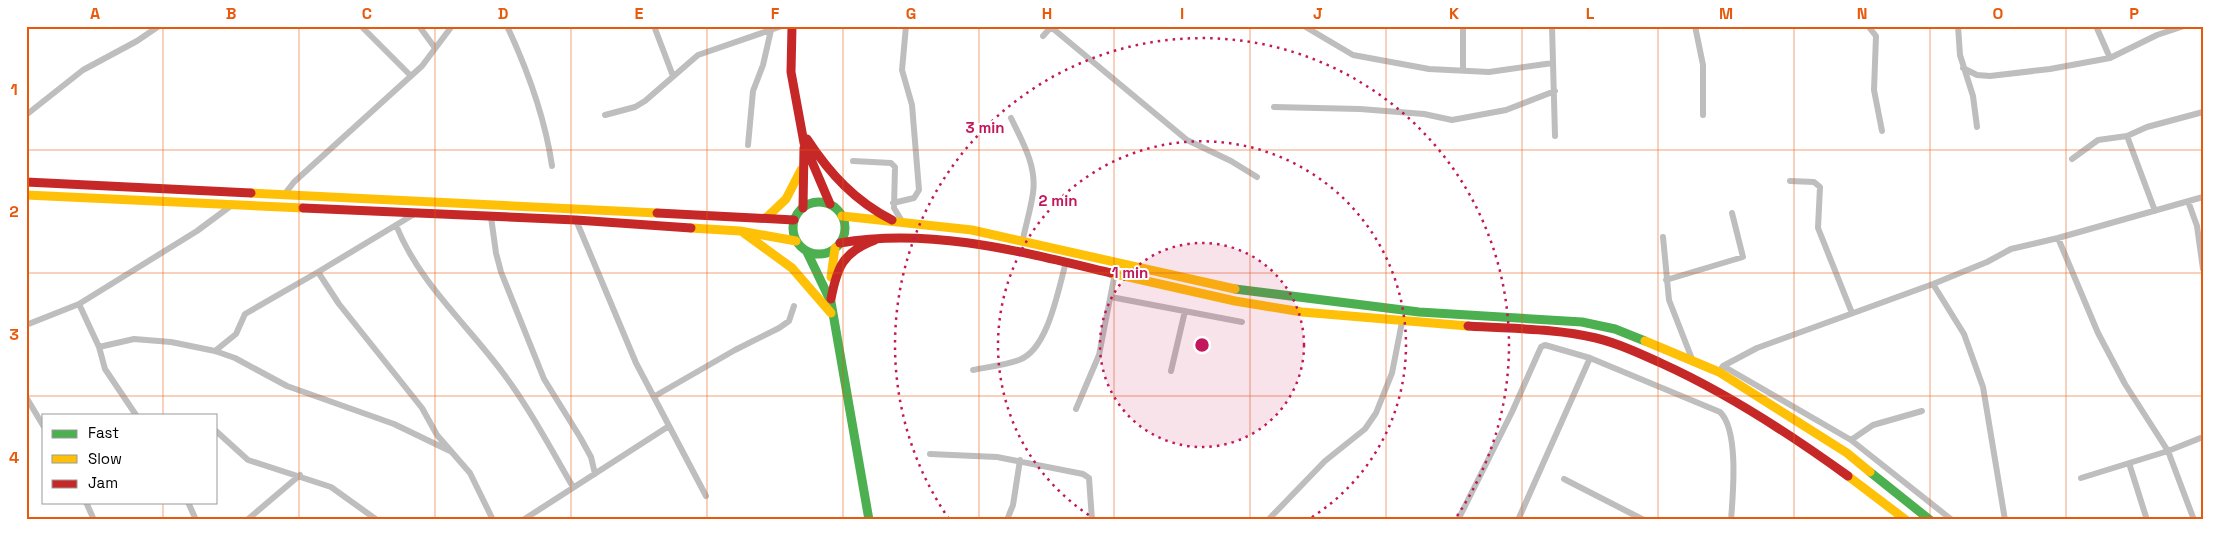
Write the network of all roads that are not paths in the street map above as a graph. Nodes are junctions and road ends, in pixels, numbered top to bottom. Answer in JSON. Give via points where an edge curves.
{"nodes":[{"id":1,"x":159,"y":26,"type":"edge"},
{"id":2,"x":361,"y":26,"type":"edge"},
{"id":3,"x":419,"y":26,"type":"edge"},
{"id":4,"x":452,"y":26,"type":"edge"},
{"id":5,"x":508,"y":26,"type":"edge"},
{"id":6,"x":654,"y":26,"type":"edge"},
{"id":7,"x":782,"y":26,"type":"edge"},
{"id":8,"x":792,"y":26,"type":"edge"},
{"id":9,"x":906,"y":26,"type":"edge"},
{"id":10,"x":1051,"y":26,"type":"edge"},
{"id":11,"x":1304,"y":26,"type":"edge"},
{"id":12,"x":1463,"y":26,"type":"edge"},
{"id":13,"x":1552,"y":26,"type":"edge"},
{"id":14,"x":1695,"y":26,"type":"edge"},
{"id":15,"x":1868,"y":26,"type":"edge"},
{"id":16,"x":1958,"y":26,"type":"edge"},
{"id":17,"x":2096,"y":26,"type":"edge"},
{"id":18,"x":2184,"y":26,"type":"edge"},
{"id":19,"x":771,"y":30,"type":"junction"},
{"id":20,"x":1043,"y":36,"type":"dead end"},
{"id":21,"x":435,"y":48,"type":"junction"},
{"id":22,"x":2110,"y":58,"type":"junction"},
{"id":23,"x":1553,"y":63,"type":"junction"},
{"id":24,"x":1963,"y":68,"type":"junction"},
{"id":25,"x":1462,"y":70,"type":"junction"},
{"id":26,"x":411,"y":76,"type":"junction"},
{"id":27,"x":673,"y":76,"type":"junction"},
{"id":28,"x":1554,"y":91,"type":"junction"},
{"id":29,"x":1274,"y":108,"type":"dead end"},
{"id":30,"x":2203,"y":112,"type":"edge"},
{"id":31,"x":26,"y":115,"type":"edge"},
{"id":32,"x":605,"y":115,"type":"dead end"},
{"id":33,"x":1703,"y":115,"type":"dead end"},
{"id":34,"x":1011,"y":118,"type":"dead end"},
{"id":35,"x":1977,"y":128,"type":"dead end"},
{"id":36,"x":1882,"y":131,"type":"dead end"},
{"id":37,"x":802,"y":132,"type":"junction"},
{"id":38,"x":1555,"y":136,"type":"dead end"},
{"id":39,"x":2127,"y":136,"type":"junction"},
{"id":40,"x":804,"y":143,"type":"junction"},
{"id":41,"x":748,"y":145,"type":"dead end"},
{"id":42,"x":2072,"y":159,"type":"dead end"},
{"id":43,"x":853,"y":161,"type":"dead end"},
{"id":44,"x":552,"y":166,"type":"dead end"},
{"id":45,"x":803,"y":167,"type":"junction"},
{"id":46,"x":1257,"y":176,"type":"dead end"},
{"id":47,"x":1790,"y":181,"type":"dead end"},
{"id":48,"x":26,"y":182,"type":"edge"},
{"id":49,"x":26,"y":195,"type":"edge"},
{"id":50,"x":284,"y":195,"type":"junction"},
{"id":51,"x":2203,"y":197,"type":"edge"},
{"id":52,"x":2188,"y":201,"type":"junction"},
{"id":53,"x":233,"y":204,"type":"junction"},
{"id":54,"x":830,"y":204,"type":"junction"},
{"id":55,"x":893,"y":204,"type":"junction"},
{"id":56,"x":803,"y":208,"type":"junction"},
{"id":57,"x":2155,"y":211,"type":"junction"},
{"id":58,"x":416,"y":213,"type":"junction"},
{"id":59,"x":1732,"y":214,"type":"dead end"},
{"id":60,"x":842,"y":216,"type":"junction"},
{"id":61,"x":491,"y":217,"type":"junction"},
{"id":62,"x":766,"y":218,"type":"junction"},
{"id":63,"x":576,"y":220,"type":"junction"},
{"id":64,"x":794,"y":220,"type":"junction"},
{"id":65,"x":900,"y":222,"type":"junction"},
{"id":66,"x":396,"y":225,"type":"junction"},
{"id":67,"x":740,"y":230,"type":"junction"},
{"id":68,"x":887,"y":237,"type":"junction"},
{"id":69,"x":1663,"y":237,"type":"dead end"},
{"id":70,"x":2058,"y":238,"type":"junction"},
{"id":71,"x":1023,"y":239,"type":"junction"},
{"id":72,"x":796,"y":241,"type":"junction"},
{"id":73,"x":838,"y":246,"type":"junction"},
{"id":74,"x":807,"y":252,"type":"junction"},
{"id":75,"x":1066,"y":262,"type":"junction"},
{"id":76,"x":2203,"y":269,"type":"edge"},
{"id":77,"x":318,"y":272,"type":"junction"},
{"id":78,"x":1116,"y":273,"type":"junction"},
{"id":79,"x":1666,"y":280,"type":"junction"},
{"id":80,"x":1933,"y":284,"type":"junction"},
{"id":81,"x":1110,"y":297,"type":"junction"},
{"id":82,"x":830,"y":298,"type":"junction"},
{"id":83,"x":78,"y":304,"type":"junction"},
{"id":84,"x":794,"y":306,"type":"dead end"},
{"id":85,"x":1185,"y":311,"type":"junction"},
{"id":86,"x":1852,"y":313,"type":"junction"},
{"id":87,"x":833,"y":316,"type":"junction"},
{"id":88,"x":1242,"y":322,"type":"dead end"},
{"id":89,"x":1402,"y":322,"type":"junction"},
{"id":90,"x":26,"y":325,"type":"edge"},
{"id":91,"x":99,"y":347,"type":"junction"},
{"id":92,"x":215,"y":351,"type":"junction"},
{"id":93,"x":1590,"y":358,"type":"junction"},
{"id":94,"x":1692,"y":359,"type":"junction"},
{"id":95,"x":1721,"y":369,"type":"junction"},
{"id":96,"x":973,"y":370,"type":"dead end"},
{"id":97,"x":1171,"y":371,"type":"dead end"},
{"id":98,"x":655,"y":396,"type":"junction"},
{"id":99,"x":26,"y":397,"type":"edge"},
{"id":100,"x":1076,"y":409,"type":"dead end"},
{"id":101,"x":1922,"y":411,"type":"dead end"},
{"id":102,"x":135,"y":414,"type":"edge"},
{"id":103,"x":42,"y":424,"type":"edge"},
{"id":104,"x":669,"y":426,"type":"junction"},
{"id":105,"x":218,"y":433,"type":"edge"},
{"id":106,"x":2203,"y":437,"type":"edge"},
{"id":107,"x":1851,"y":440,"type":"junction"},
{"id":108,"x":2168,"y":451,"type":"junction"},
{"id":109,"x":451,"y":452,"type":"junction"},
{"id":110,"x":930,"y":454,"type":"dead end"},
{"id":111,"x":1020,"y":460,"type":"junction"},
{"id":112,"x":2129,"y":463,"type":"junction"},
{"id":113,"x":595,"y":474,"type":"junction"},
{"id":114,"x":300,"y":476,"type":"junction"},
{"id":115,"x":2081,"y":478,"type":"dead end"},
{"id":116,"x":1564,"y":479,"type":"dead end"},
{"id":117,"x":573,"y":487,"type":"junction"},
{"id":118,"x":706,"y":496,"type":"dead end"},
{"id":119,"x":87,"y":504,"type":"edge"},
{"id":120,"x":189,"y":504,"type":"edge"},
{"id":121,"x":94,"y":520,"type":"edge"},
{"id":122,"x":196,"y":520,"type":"edge"},
{"id":123,"x":247,"y":520,"type":"edge"},
{"id":124,"x":377,"y":520,"type":"edge"},
{"id":125,"x":493,"y":520,"type":"edge"},
{"id":126,"x":523,"y":520,"type":"edge"},
{"id":127,"x":869,"y":520,"type":"edge"},
{"id":128,"x":930,"y":520,"type":"edge"},
{"id":129,"x":934,"y":520,"type":"edge"},
{"id":130,"x":1007,"y":520,"type":"edge"},
{"id":131,"x":1092,"y":520,"type":"edge"},
{"id":132,"x":1268,"y":520,"type":"edge"},
{"id":133,"x":1458,"y":520,"type":"edge"},
{"id":134,"x":1518,"y":520,"type":"edge"},
{"id":135,"x":1644,"y":520,"type":"edge"},
{"id":136,"x":1731,"y":520,"type":"edge"},
{"id":137,"x":1906,"y":520,"type":"edge"},
{"id":138,"x":1930,"y":520,"type":"edge"},
{"id":139,"x":1952,"y":520,"type":"edge"},
{"id":140,"x":2005,"y":520,"type":"edge"},
{"id":141,"x":2148,"y":520,"type":"edge"},
{"id":142,"x":2194,"y":520,"type":"edge"}],
"edges":[{"from":1,"to":31,"type":"street","via":[[83,70]]},
{"from":2,"to":26,"type":"street"},
{"from":3,"to":21,"type":"street"},
{"from":4,"to":21,"type":"street"},
{"from":5,"to":44,"type":"street","via":[[534,89]]},
{"from":6,"to":27,"type":"street"},
{"from":7,"to":19,"type":"street"},
{"from":8,"to":37,"type":"main road","via":[[791,72]]},
{"from":9,"to":55,"type":"street","via":[[902,70],[912,104],[919,190],[914,198]]},
{"from":10,"to":20,"type":"street"},
{"from":10,"to":46,"type":"street","via":[[1187,140]]},
{"from":11,"to":25,"type":"street","via":[[1353,55],[1429,69]]},
{"from":12,"to":25,"type":"street"},
{"from":13,"to":23,"type":"street"},
{"from":14,"to":33,"type":"street","via":[[1703,65]]},
{"from":15,"to":36,"type":"street","via":[[1876,36],[1874,90]]},
{"from":16,"to":24,"type":"street"},
{"from":17,"to":22,"type":"street"},
{"from":18,"to":22,"type":"street"},
{"from":19,"to":27,"type":"street","via":[[698,54]]},
{"from":19,"to":41,"type":"street","via":[[753,91]]},
{"from":21,"to":26,"type":"street"},
{"from":22,"to":24,"type":"street","via":[[1990,76],[1977,75]]},
{"from":23,"to":25,"type":"street","via":[[1490,72]]},
{"from":23,"to":28,"type":"street"},
{"from":24,"to":35,"type":"street","via":[[1973,96]]},
{"from":26,"to":50,"type":"street","via":[[294,182]]},
{"from":27,"to":32,"type":"street","via":[[645,102]]},
{"from":28,"to":29,"type":"street","via":[[1506,110],[1452,120],[1360,108]]},
{"from":28,"to":38,"type":"street"},
{"from":30,"to":39,"type":"street","via":[[2147,126]]},
{"from":34,"to":71,"type":"street","via":[[1026,149],[1034,177],[1034,192]]},
{"from":37,"to":40,"type":"main road"},
{"from":37,"to":65,"type":"main road","via":[[824,165],[848,192],[862,204]]},
{"from":39,"to":42,"type":"street","via":[[2098,140]]},
{"from":39,"to":57,"type":"street"},
{"from":40,"to":45,"type":"main road"},
{"from":40,"to":54,"type":"main road"},
{"from":43,"to":55,"type":"street","via":[[895,167]]},
{"from":45,"to":56,"type":"main road"},
{"from":45,"to":62,"type":"main road","via":[[786,199]]},
{"from":47,"to":86,"type":"street","via":[[1814,182],[1820,187],[1818,228]]},
{"from":48,"to":50,"type":"main road"},
{"from":49,"to":53,"type":"main road"},
{"from":50,"to":62,"type":"main road"},
{"from":51,"to":52,"type":"street"},
{"from":52,"to":57,"type":"street"},
{"from":52,"to":76,"type":"street"},
{"from":53,"to":58,"type":"main road"},
{"from":53,"to":83,"type":"street","via":[[197,231]]},
{"from":54,"to":56,"type":"main road","via":[[818,202]]},
{"from":54,"to":60,"type":"main road"},
{"from":55,"to":65,"type":"street"},
{"from":56,"to":64,"type":"main road"},
{"from":57,"to":70,"type":"street"},
{"from":58,"to":61,"type":"main road"},
{"from":58,"to":66,"type":"street"},
{"from":59,"to":79,"type":"street","via":[[1744,257]]},
{"from":60,"to":65,"type":"main road"},
{"from":60,"to":73,"type":"main road","via":[[845,227]]},
{"from":61,"to":63,"type":"main road"},
{"from":61,"to":113,"type":"street","via":[[501,272],[540,370],[592,457]]},
{"from":62,"to":64,"type":"main road"},
{"from":63,"to":67,"type":"main road"},
{"from":63,"to":98,"type":"street","via":[[636,363]]},
{"from":64,"to":72,"type":"main road"},
{"from":65,"to":71,"type":"main road"},
{"from":66,"to":77,"type":"street"},
{"from":66,"to":117,"type":"street","via":[[434,289],[503,373]]},
{"from":67,"to":72,"type":"main road"},
{"from":67,"to":87,"type":"main road","via":[[780,255]]},
{"from":68,"to":73,"type":"main road","via":[[861,238]]},
{"from":68,"to":75,"type":"main road","via":[[987,246]]},
{"from":68,"to":82,"type":"main road","via":[[856,248],[846,256],[837,272]]},
{"from":69,"to":79,"type":"street"},
{"from":70,"to":80,"type":"street","via":[[2012,249]]},
{"from":70,"to":108,"type":"street","via":[[2098,333],[2125,384]]},
{"from":71,"to":94,"type":"main road","via":[[1251,292],[1419,312],[1589,324],[1629,333]]},
{"from":72,"to":74,"type":"main road"},
{"from":73,"to":74,"type":"main road","via":[[819,254]]},
{"from":73,"to":82,"type":"main road"},
{"from":74,"to":82,"type":"main road"},
{"from":75,"to":78,"type":"main road"},
{"from":75,"to":96,"type":"street","via":[[1046,332],[1037,347],[1021,360]]},
{"from":77,"to":92,"type":"street","via":[[245,314],[236,334]]},
{"from":77,"to":109,"type":"street","via":[[339,304],[422,408]]},
{"from":78,"to":81,"type":"street"},
{"from":78,"to":89,"type":"main road","via":[[1248,303]]},
{"from":79,"to":94,"type":"street","via":[[1669,300]]},
{"from":80,"to":86,"type":"street"},
{"from":80,"to":140,"type":"street","via":[[1964,334],[1983,387]]},
{"from":81,"to":85,"type":"street"},
{"from":81,"to":100,"type":"street","via":[[1100,355]]},
{"from":82,"to":87,"type":"main road"},
{"from":83,"to":90,"type":"street"},
{"from":83,"to":91,"type":"street"},
{"from":84,"to":98,"type":"street","via":[[789,321],[779,328]]},
{"from":85,"to":88,"type":"street"},
{"from":85,"to":97,"type":"street"},
{"from":86,"to":95,"type":"street","via":[[1756,348]]},
{"from":87,"to":127,"type":"main road"},
{"from":89,"to":132,"type":"street","via":[[1392,373],[1376,413],[1365,429],[1325,461]]},
{"from":89,"to":137,"type":"main road","via":[[1554,332],[1612,343],[1698,381],[1761,417],[1825,458]]},
{"from":91,"to":92,"type":"street","via":[[134,339]]},
{"from":91,"to":102,"type":"street","via":[[105,369]]},
{"from":92,"to":109,"type":"street","via":[[235,358],[286,386],[394,424]]},
{"from":93,"to":133,"type":"street","via":[[1545,345],[1541,347]]},
{"from":93,"to":134,"type":"street"},
{"from":93,"to":136,"type":"street","via":[[1720,412],[1730,436],[1734,474]]},
{"from":94,"to":95,"type":"main road"},
{"from":95,"to":107,"type":"street"},
{"from":95,"to":138,"type":"main road","via":[[1847,453]]},
{"from":98,"to":104,"type":"street"},
{"from":99,"to":103,"type":"street"},
{"from":101,"to":107,"type":"street","via":[[1873,426]]},
{"from":104,"to":113,"type":"street"},
{"from":104,"to":118,"type":"street"},
{"from":105,"to":114,"type":"street","via":[[248,460]]},
{"from":106,"to":108,"type":"street"},
{"from":107,"to":139,"type":"street"},
{"from":108,"to":112,"type":"street"},
{"from":108,"to":142,"type":"street"},
{"from":109,"to":125,"type":"street","via":[[470,473]]},
{"from":110,"to":111,"type":"street","via":[[969,454]]},
{"from":111,"to":130,"type":"street","via":[[1013,505]]},
{"from":111,"to":131,"type":"street","via":[[1071,470],[1089,478]]},
{"from":112,"to":115,"type":"street"},
{"from":112,"to":141,"type":"street"},
{"from":113,"to":117,"type":"street"},
{"from":114,"to":123,"type":"street"},
{"from":114,"to":124,"type":"street","via":[[330,487]]},
{"from":116,"to":135,"type":"street"},
{"from":117,"to":126,"type":"street"},
{"from":119,"to":121,"type":"street"},
{"from":120,"to":122,"type":"street"},
{"from":128,"to":129,"type":"street"}]}
